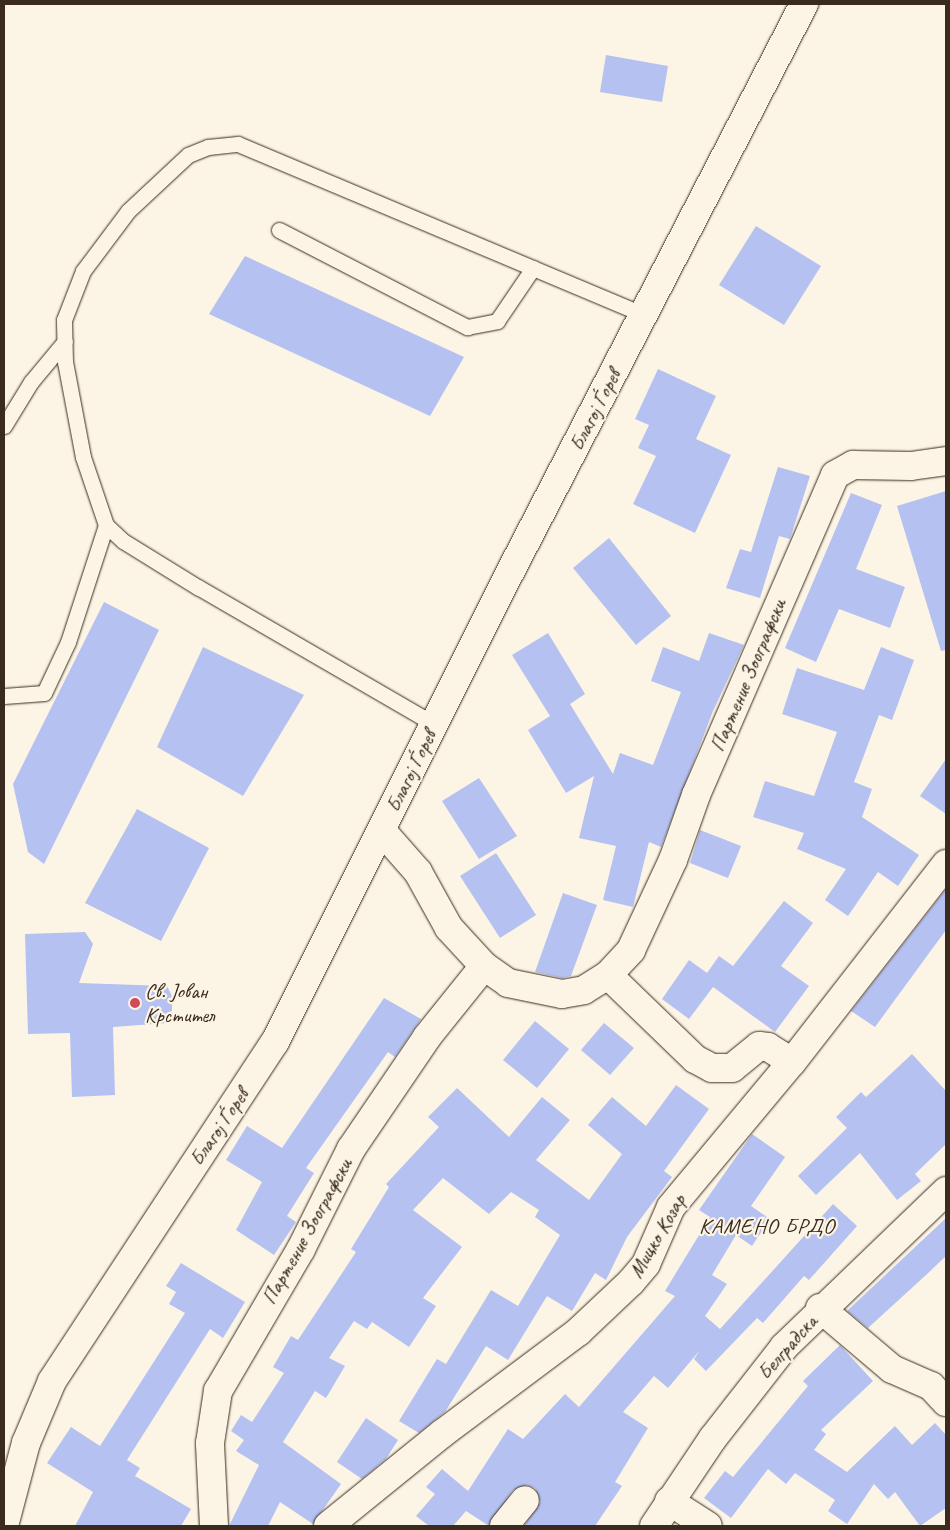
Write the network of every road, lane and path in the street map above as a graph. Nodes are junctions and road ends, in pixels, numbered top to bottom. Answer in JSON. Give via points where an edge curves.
{"nodes":[{"id":1,"x":804,"y":4,"type":"edge"},
{"id":2,"x":279,"y":230,"type":"dead end"},
{"id":3,"x":533,"y":268,"type":"junction"},
{"id":4,"x":644,"y":315,"type":"junction"},
{"id":5,"x":64,"y":341,"type":"junction"},
{"id":6,"x":4,"y":426,"type":"edge"},
{"id":7,"x":946,"y":460,"type":"edge"},
{"id":8,"x":106,"y":525,"type":"junction"},
{"id":9,"x":4,"y":696,"type":"edge"},
{"id":10,"x":434,"y":724,"type":"junction"},
{"id":11,"x":382,"y":831,"type":"junction"},
{"id":12,"x":946,"y":864,"type":"edge"},
{"id":13,"x":484,"y":966,"type":"junction"},
{"id":14,"x":608,"y":975,"type":"junction"},
{"id":15,"x":792,"y":1062,"type":"junction"},
{"id":16,"x":946,"y":1191,"type":"edge"},
{"id":17,"x":820,"y":1308,"type":"junction"},
{"id":18,"x":946,"y":1402,"type":"edge"},
{"id":19,"x":525,"y":1500,"type":"dead end"},
{"id":20,"x":669,"y":1502,"type":"junction"},
{"id":21,"x":4,"y":1526,"type":"edge"},
{"id":22,"x":214,"y":1526,"type":"edge"},
{"id":23,"x":328,"y":1526,"type":"edge"},
{"id":24,"x":504,"y":1526,"type":"edge"},
{"id":25,"x":654,"y":1526,"type":"edge"},
{"id":26,"x":708,"y":1526,"type":"edge"}],
"edges":[{"from":1,"to":4,"type":"street","name":"Благој Ѓорев"},
{"from":2,"to":3,"type":"lane","via":[[467,327],[497,321]]},
{"from":3,"to":4,"type":"lane"},
{"from":3,"to":5,"type":"lane","via":[[257,150],[238,144],[208,146],[188,155],[128,211],[89,263],[64,320]]},
{"from":4,"to":10,"type":"street","name":"Благој Ѓорев"},
{"from":5,"to":6,"type":"lane","via":[[31,382]]},
{"from":5,"to":8,"type":"lane","via":[[83,457]]},
{"from":7,"to":14,"type":"street","name":"Партение Зоографски","via":[[911,466],[853,465],[836,475],[696,795],[673,860],[631,950]]},
{"from":8,"to":9,"type":"lane","via":[[68,642],[44,693]]},
{"from":8,"to":10,"type":"lane","via":[[123,541],[199,588]]},
{"from":10,"to":11,"type":"street","name":"Благој Ѓорев"},
{"from":11,"to":13,"type":"street","name":"Партение Зоографски","via":[[418,872],[449,928]]},
{"from":11,"to":21,"type":"street","name":"Благој Ѓорев","via":[[275,1042],[52,1382],[26,1442]]},
{"from":12,"to":15,"type":"street","name":"Мицко Козар"},
{"from":13,"to":14,"type":"street","name":"Партение Зоографски","via":[[508,983],[562,994],[584,990]]},
{"from":13,"to":22,"type":"street","name":"Партение Зоографски","via":[[427,1037],[351,1149],[301,1249],[218,1390],[210,1443]]},
{"from":14,"to":15,"type":"street","via":[[695,1059],[712,1068],[732,1068],[759,1046],[768,1047]]},
{"from":15,"to":23,"type":"street","name":"Мицко Козар","via":[[671,1207],[646,1264],[632,1282],[578,1332],[443,1433]]},
{"from":16,"to":17,"type":"street","name":"Белградска"},
{"from":17,"to":18,"type":"street","via":[[892,1369],[931,1386]]},
{"from":17,"to":20,"type":"street","name":"Белградска","via":[[749,1390]]},
{"from":19,"to":24,"type":"street"},
{"from":20,"to":25,"type":"street","name":"Белградска"},
{"from":20,"to":26,"type":"street"}]}
